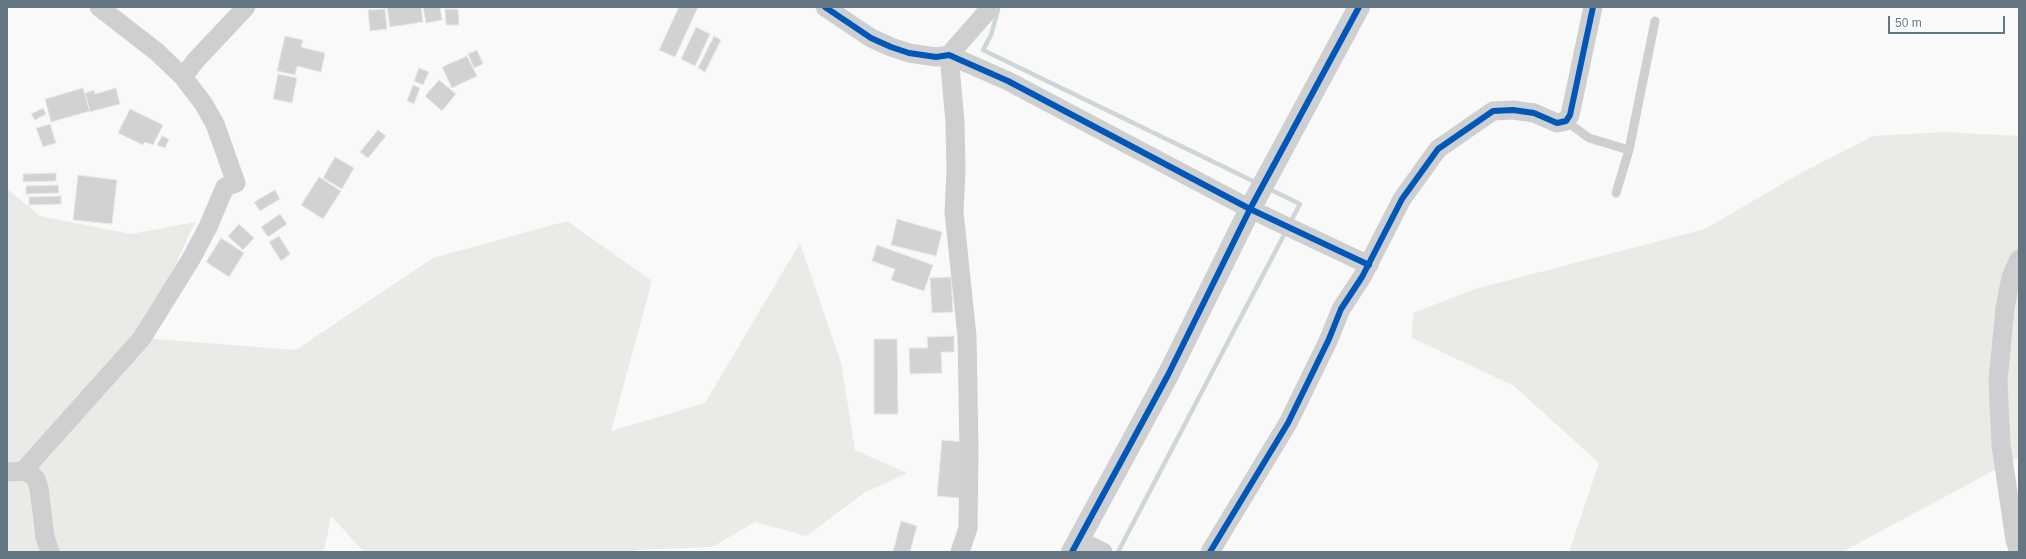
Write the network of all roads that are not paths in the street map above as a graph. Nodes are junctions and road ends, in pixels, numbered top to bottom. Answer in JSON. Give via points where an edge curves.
{"nodes":[{"id":1,"x":99,"y":7,"type":"edge"},
{"id":2,"x":246,"y":7,"type":"edge"},
{"id":3,"x":825,"y":7,"type":"edge"},
{"id":4,"x":991,"y":7,"type":"edge"},
{"id":5,"x":1359,"y":7,"type":"edge"},
{"id":6,"x":1593,"y":7,"type":"edge"},
{"id":7,"x":1655,"y":21,"type":"dead end"},
{"id":8,"x":949,"y":55,"type":"junction"},
{"id":9,"x":183,"y":77,"type":"junction"},
{"id":10,"x":1566,"y":121,"type":"junction"},
{"id":11,"x":1629,"y":150,"type":"junction"},
{"id":12,"x":1616,"y":193,"type":"dead end"},
{"id":13,"x":1250,"y":209,"type":"junction"},
{"id":14,"x":2019,"y":259,"type":"edge"},
{"id":15,"x":1369,"y":265,"type":"junction"},
{"id":16,"x":15,"y":472,"type":"edge"},
{"id":17,"x":1075,"y":546,"type":"edge"},
{"id":18,"x":50,"y":552,"type":"edge"},
{"id":19,"x":960,"y":552,"type":"edge"},
{"id":20,"x":1103,"y":552,"type":"edge"},
{"id":21,"x":1210,"y":552,"type":"edge"},
{"id":22,"x":2019,"y":552,"type":"edge"}],
"edges":[{"from":1,"to":9,"type":"street","via":[[157,52]]},
{"from":2,"to":9,"type":"street"},
{"from":3,"to":8,"type":"street","via":[[871,38],[891,47],[936,57]]},
{"from":4,"to":8,"type":"street"},
{"from":5,"to":13,"type":"street"},
{"from":6,"to":10,"type":"street","via":[[1570,115]]},
{"from":7,"to":11,"type":"lane"},
{"from":8,"to":13,"type":"street","via":[[1008,81]]},
{"from":8,"to":19,"type":"street","via":[[955,122],[954,212],[968,344],[968,528]]},
{"from":9,"to":16,"type":"street","via":[[204,103],[215,124],[236,183],[225,187],[191,259],[142,338]]},
{"from":10,"to":11,"type":"lane","via":[[1589,138]]},
{"from":10,"to":15,"type":"street","via":[[1557,123],[1534,113],[1513,110],[1493,111],[1465,129],[1438,149],[1402,199]]},
{"from":11,"to":12,"type":"lane"},
{"from":13,"to":15,"type":"street"},
{"from":13,"to":17,"type":"street","via":[[1168,375]]},
{"from":14,"to":22,"type":"street","via":[[2005,308],[1998,381],[2001,444]]},
{"from":15,"to":21,"type":"street","via":[[1341,309],[1288,423]]},
{"from":16,"to":18,"type":"street","via":[[31,474],[39,488],[45,537]]},
{"from":17,"to":20,"type":"street"}]}
